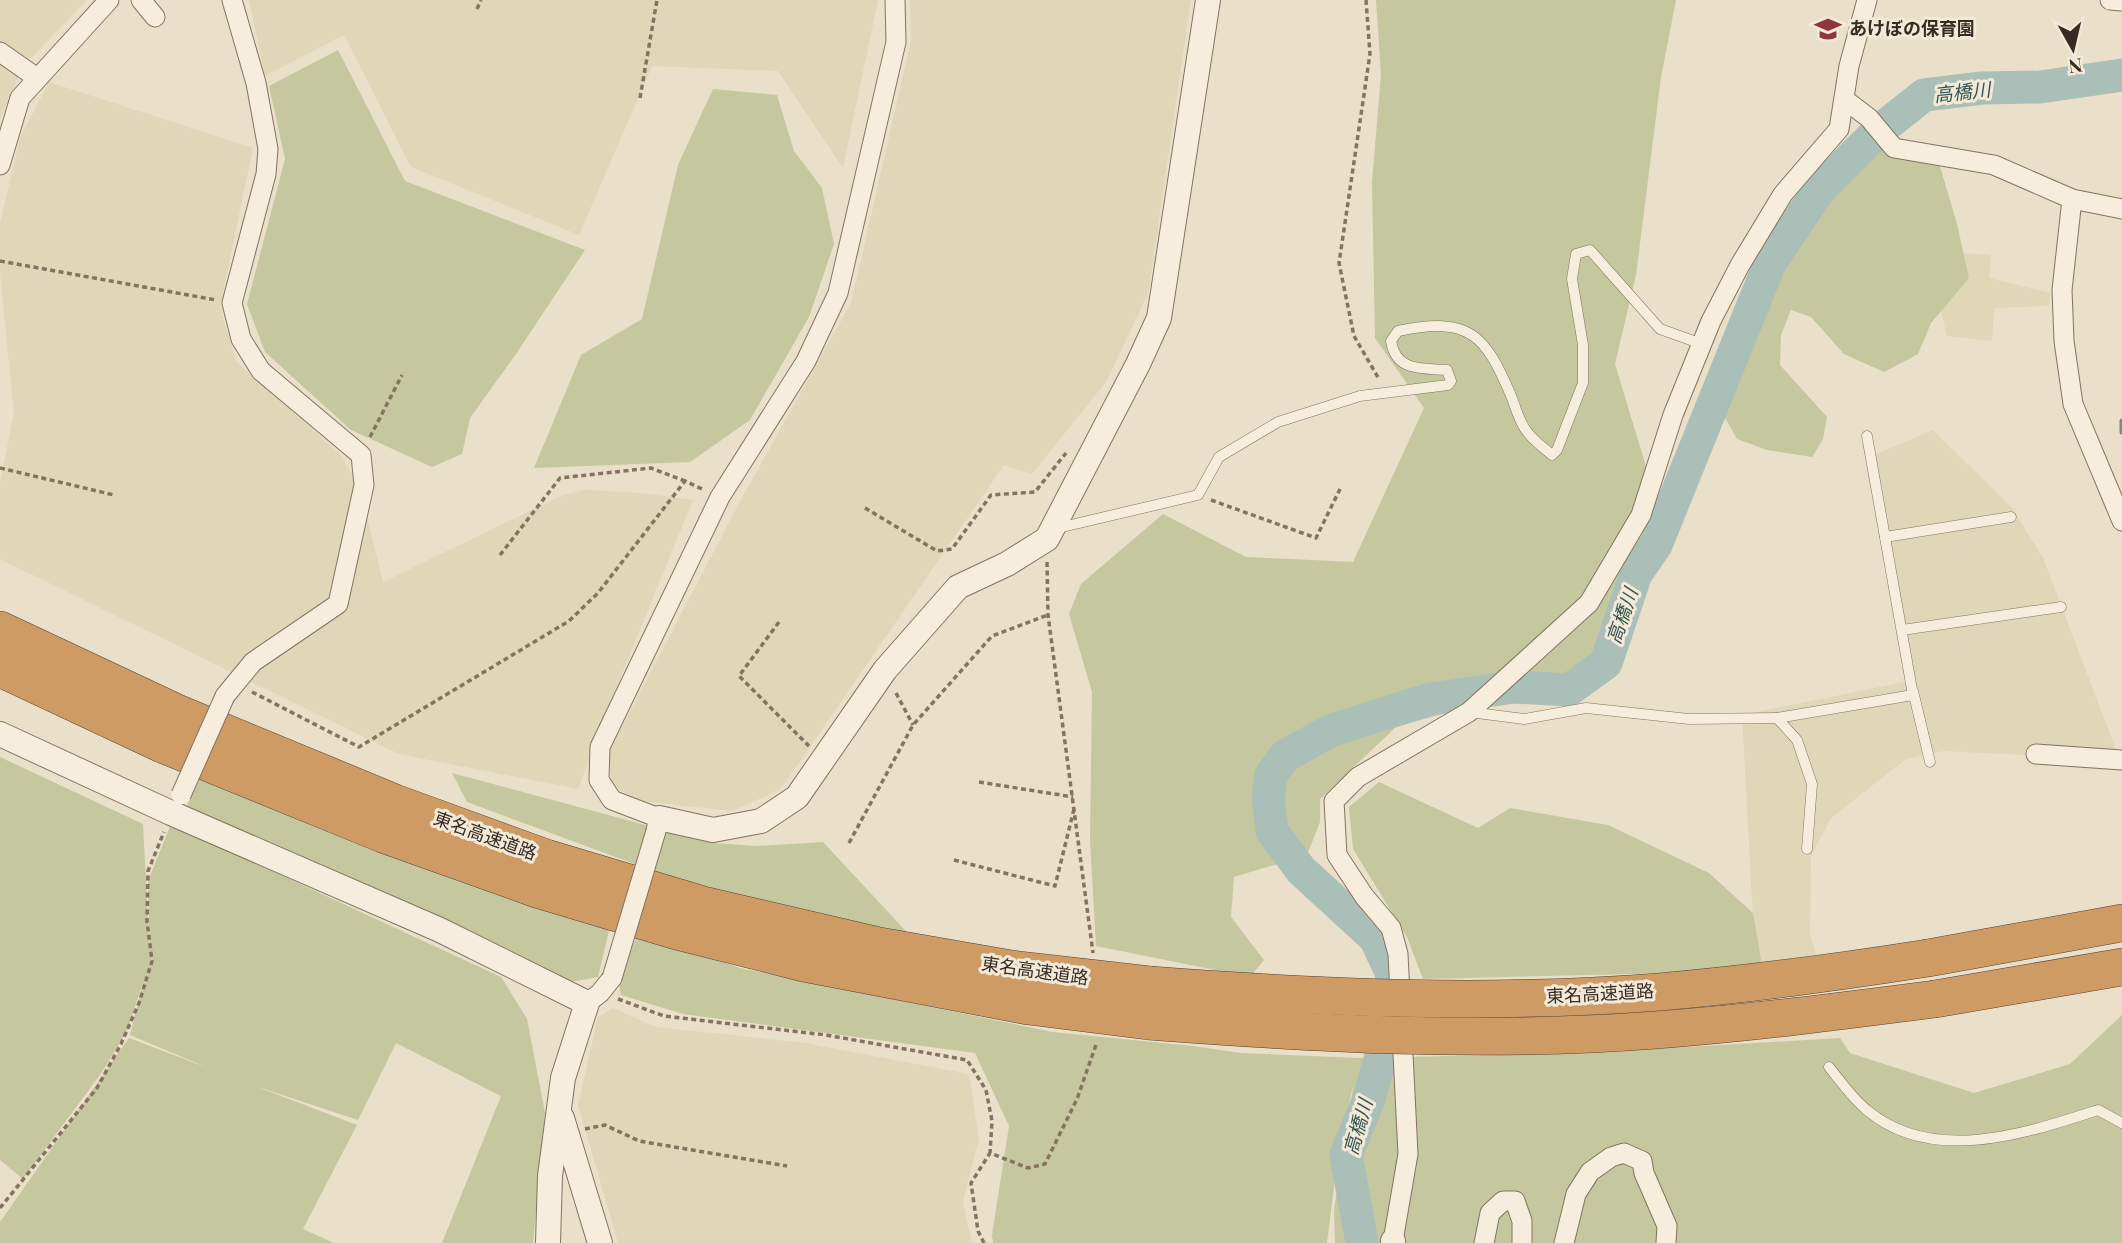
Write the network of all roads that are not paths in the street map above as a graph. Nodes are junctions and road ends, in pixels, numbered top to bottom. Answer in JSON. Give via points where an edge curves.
{"nodes":[{"id":1,"x":109,"y":0,"type":"edge"},
{"id":2,"x":141,"y":0,"type":"edge"},
{"id":3,"x":232,"y":0,"type":"edge"},
{"id":4,"x":895,"y":0,"type":"edge"},
{"id":5,"x":1208,"y":0,"type":"edge"},
{"id":6,"x":1867,"y":0,"type":"edge"},
{"id":7,"x":2110,"y":0,"type":"edge"},
{"id":8,"x":2122,"y":1,"type":"edge"},
{"id":9,"x":155,"y":18,"type":"dead end"},
{"id":10,"x":0,"y":52,"type":"edge"},
{"id":11,"x":37,"y":78,"type":"junction"},
{"id":12,"x":1844,"y":99,"type":"junction"},
{"id":13,"x":0,"y":165,"type":"edge"},
{"id":14,"x":2072,"y":199,"type":"junction"},
{"id":15,"x":2122,"y":209,"type":"edge"},
{"id":16,"x":1702,"y":344,"type":"junction"},
{"id":17,"x":1867,"y":436,"type":"dead end"},
{"id":18,"x":2011,"y":517,"type":"dead end"},
{"id":19,"x":2122,"y":522,"type":"edge"},
{"id":20,"x":1049,"y":534,"type":"junction"},
{"id":21,"x":1885,"y":537,"type":"junction"},
{"id":22,"x":2061,"y":607,"type":"dead end"},
{"id":23,"x":0,"y":630,"type":"edge"},
{"id":24,"x":1902,"y":630,"type":"junction"},
{"id":25,"x":0,"y":668,"type":"edge"},
{"id":26,"x":1912,"y":690,"type":"junction"},
{"id":27,"x":1469,"y":712,"type":"junction"},
{"id":28,"x":1777,"y":718,"type":"junction"},
{"id":29,"x":0,"y":734,"type":"edge"},
{"id":30,"x":2036,"y":754,"type":"dead end"},
{"id":31,"x":2122,"y":760,"type":"edge"},
{"id":32,"x":1930,"y":762,"type":"dead end"},
{"id":33,"x":176,"y":804,"type":"junction"},
{"id":34,"x":657,"y":825,"type":"junction"},
{"id":35,"x":1807,"y":849,"type":"dead end"},
{"id":36,"x":2108,"y":926,"type":"edge"},
{"id":37,"x":2113,"y":969,"type":"edge"},
{"id":38,"x":600,"y":992,"type":"junction"},
{"id":39,"x":1829,"y":1067,"type":"dead end"},
{"id":40,"x":559,"y":1107,"type":"junction"},
{"id":41,"x":2122,"y":1123,"type":"edge"},
{"id":42,"x":1393,"y":1242,"type":"edge"},
{"id":43,"x":548,"y":1243,"type":"edge"},
{"id":44,"x":600,"y":1243,"type":"edge"},
{"id":45,"x":1484,"y":1243,"type":"edge"},
{"id":46,"x":1522,"y":1243,"type":"edge"},
{"id":47,"x":1564,"y":1243,"type":"edge"},
{"id":48,"x":1666,"y":1243,"type":"edge"}],
"edges":[{"from":1,"to":11,"type":"street"},
{"from":2,"to":9,"type":"street"},
{"from":3,"to":33,"type":"street","bridge":true,"via":[[256,83],[268,149],[266,174],[232,303],[241,339],[261,371],[361,455],[364,485],[338,604],[253,662],[230,690]]},
{"from":4,"to":34,"type":"street","via":[[896,42],[838,293],[806,361],[720,497],[600,747],[598,780],[611,800]]},
{"from":5,"to":20,"type":"street","via":[[1159,318]]},
{"from":6,"to":12,"type":"street"},
{"from":7,"to":8,"type":"street"},
{"from":10,"to":11,"type":"street"},
{"from":11,"to":13,"type":"street","via":[[20,98]]},
{"from":12,"to":14,"type":"street","via":[[1895,148],[1994,165]]},
{"from":12,"to":16,"type":"street","via":[[1839,129],[1783,194],[1740,265]]},
{"from":14,"to":15,"type":"street"},
{"from":14,"to":19,"type":"street","via":[[2062,290],[2073,404]]},
{"from":16,"to":20,"type":"lane","via":[[1660,329],[1590,250],[1576,254],[1572,279],[1583,345],[1583,383],[1558,450],[1552,455],[1526,432],[1499,368],[1478,339],[1460,327],[1426,325],[1398,331],[1391,341],[1393,353],[1408,367],[1447,370],[1448,385],[1360,396],[1278,422],[1220,457],[1198,495]]},
{"from":16,"to":27,"type":"street","via":[[1641,514],[1588,603]]},
{"from":17,"to":21,"type":"lane"},
{"from":18,"to":21,"type":"lane"},
{"from":20,"to":34,"type":"street","via":[[1007,564],[958,587],[885,670],[797,797],[761,821],[713,830]]},
{"from":21,"to":24,"type":"lane"},
{"from":22,"to":24,"type":"lane"},
{"from":23,"to":36,"type":"highway","name":"東名高速道路","bridge":true,"via":[[190,718],[395,803],[546,858],[703,905],[879,946],[1011,969],[1150,985],[1379,999],[1510,998],[1658,992],[1808,976]]},
{"from":24,"to":26,"type":"lane"},
{"from":25,"to":37,"type":"highway","name":"東名高速道路","bridge":true,"via":[[174,749],[383,834],[537,889],[677,932],[804,963],[1028,1006],[1148,1021],[1365,1035],[1508,1035],[1654,1030],[1816,1014]]},
{"from":26,"to":28,"type":"lane","via":[[1913,695]]},
{"from":26,"to":32,"type":"lane"},
{"from":27,"to":28,"type":"lane","via":[[1524,719],[1586,708],[1689,719]]},
{"from":27,"to":42,"type":"street","via":[[1358,777],[1334,801],[1337,855],[1391,928],[1398,954],[1408,1154]]},
{"from":28,"to":35,"type":"lane","via":[[1797,740],[1812,784]]},
{"from":29,"to":33,"type":"street"},
{"from":30,"to":31,"type":"street"},
{"from":33,"to":38,"type":"street","via":[[440,930]]},
{"from":34,"to":38,"type":"street","bridge":true},
{"from":38,"to":40,"type":"street","via":[[563,1078]]},
{"from":39,"to":41,"type":"lane","via":[[1868,1111],[1906,1134],[1946,1142],[2027,1133],[2098,1110]]},
{"from":40,"to":43,"type":"street"},
{"from":40,"to":44,"type":"street"},
{"from":45,"to":46,"type":"street","via":[[1490,1213],[1503,1201],[1515,1201],[1522,1221]]},
{"from":47,"to":48,"type":"street","via":[[1576,1194],[1590,1172],[1624,1153],[1642,1161],[1667,1226]]}]}
